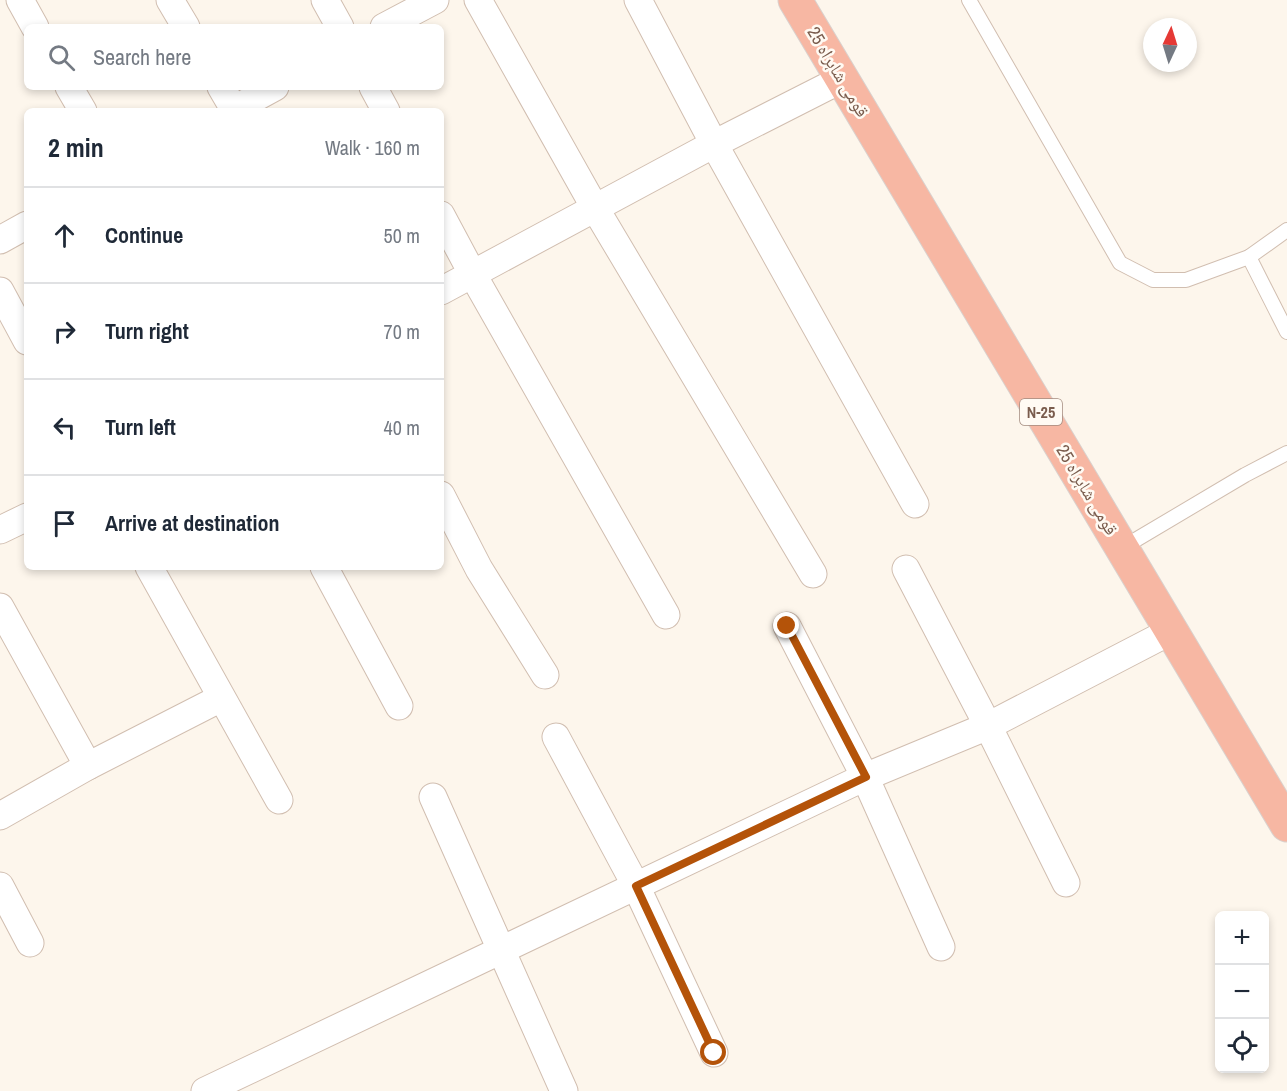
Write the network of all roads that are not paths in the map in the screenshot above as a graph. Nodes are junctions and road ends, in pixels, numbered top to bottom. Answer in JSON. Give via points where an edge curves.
{"nodes":[{"id":1,"x":20,"y":0,"type":"edge"},
{"id":2,"x":171,"y":0,"type":"edge"},
{"id":3,"x":325,"y":0,"type":"edge"},
{"id":4,"x":435,"y":0,"type":"edge"},
{"id":5,"x":478,"y":0,"type":"edge"},
{"id":6,"x":638,"y":0,"type":"edge"},
{"id":7,"x":795,"y":0,"type":"edge"},
{"id":8,"x":969,"y":0,"type":"edge"},
{"id":9,"x":33,"y":24,"type":"edge"},
{"id":10,"x":184,"y":24,"type":"edge"},
{"id":11,"x":338,"y":24,"type":"edge"},
{"id":12,"x":390,"y":24,"type":"edge"},
{"id":13,"x":842,"y":79,"type":"junction"},
{"id":14,"x":71,"y":90,"type":"edge"},
{"id":15,"x":268,"y":90,"type":"edge"},
{"id":16,"x":375,"y":90,"type":"edge"},
{"id":17,"x":230,"y":105,"type":"edge"},
{"id":18,"x":81,"y":108,"type":"edge"},
{"id":19,"x":384,"y":108,"type":"edge"},
{"id":20,"x":714,"y":144,"type":"junction"},
{"id":21,"x":595,"y":208,"type":"junction"},
{"id":22,"x":444,"y":221,"type":"edge"},
{"id":23,"x":24,"y":227,"type":"edge"},
{"id":24,"x":1287,"y":230,"type":"edge"},
{"id":25,"x":0,"y":240,"type":"edge"},
{"id":26,"x":1249,"y":257,"type":"junction"},
{"id":27,"x":473,"y":275,"type":"junction"},
{"id":28,"x":444,"y":290,"type":"edge"},
{"id":29,"x":0,"y":291,"type":"edge"},
{"id":30,"x":1287,"y":332,"type":"edge"},
{"id":31,"x":24,"y":335,"type":"edge"},
{"id":32,"x":1287,"y":453,"type":"edge"},
{"id":33,"x":444,"y":501,"type":"edge"},
{"id":34,"x":915,"y":504,"type":"dead end"},
{"id":35,"x":24,"y":518,"type":"edge"},
{"id":36,"x":0,"y":530,"type":"edge"},
{"id":37,"x":1122,"y":548,"type":"junction"},
{"id":38,"x":906,"y":569,"type":"dead end"},
{"id":39,"x":151,"y":570,"type":"edge"},
{"id":40,"x":326,"y":570,"type":"edge"},
{"id":41,"x":813,"y":574,"type":"dead end"},
{"id":42,"x":0,"y":607,"type":"edge"},
{"id":43,"x":666,"y":615,"type":"dead end"},
{"id":44,"x":787,"y":626,"type":"dead end"},
{"id":45,"x":1172,"y":632,"type":"junction"},
{"id":46,"x":545,"y":675,"type":"dead end"},
{"id":47,"x":221,"y":698,"type":"junction"},
{"id":48,"x":399,"y":706,"type":"dead end"},
{"id":49,"x":988,"y":726,"type":"junction"},
{"id":50,"x":556,"y":737,"type":"dead end"},
{"id":51,"x":88,"y":766,"type":"junction"},
{"id":52,"x":866,"y":777,"type":"junction"},
{"id":53,"x":433,"y":797,"type":"dead end"},
{"id":54,"x":279,"y":800,"type":"dead end"},
{"id":55,"x":0,"y":816,"type":"edge"},
{"id":56,"x":1287,"y":825,"type":"edge"},
{"id":57,"x":1066,"y":883,"type":"dead end"},
{"id":58,"x":0,"y":886,"type":"edge"},
{"id":59,"x":636,"y":886,"type":"junction"},
{"id":60,"x":30,"y":943,"type":"dead end"},
{"id":61,"x":941,"y":947,"type":"dead end"},
{"id":62,"x":503,"y":950,"type":"junction"},
{"id":63,"x":714,"y":1053,"type":"dead end"},
{"id":64,"x":205,"y":1091,"type":"edge"},
{"id":65,"x":564,"y":1091,"type":"edge"}],
"edges":[{"from":1,"to":9,"type":"street"},
{"from":2,"to":10,"type":"street"},
{"from":3,"to":11,"type":"street"},
{"from":4,"to":12,"type":"street"},
{"from":5,"to":21,"type":"street"},
{"from":6,"to":20,"type":"street"},
{"from":7,"to":13,"type":"highway","name":"قومی شاہراہ 25","number":"N-25"},
{"from":8,"to":26,"type":"lane","via":[[1120,263],[1153,280],[1186,280]]},
{"from":13,"to":20,"type":"street"},
{"from":13,"to":37,"type":"highway","name":"قومی شاہراہ 25","number":"N-25"},
{"from":14,"to":18,"type":"street"},
{"from":15,"to":17,"type":"street"},
{"from":16,"to":19,"type":"street"},
{"from":20,"to":21,"type":"street"},
{"from":20,"to":34,"type":"street"},
{"from":21,"to":27,"type":"street"},
{"from":21,"to":41,"type":"street"},
{"from":22,"to":27,"type":"street"},
{"from":23,"to":25,"type":"street"},
{"from":24,"to":26,"type":"lane"},
{"from":26,"to":30,"type":"lane"},
{"from":27,"to":28,"type":"street"},
{"from":27,"to":43,"type":"street"},
{"from":29,"to":31,"type":"street"},
{"from":32,"to":37,"type":"lane"},
{"from":33,"to":46,"type":"street","via":[[479,568]]},
{"from":35,"to":36,"type":"street"},
{"from":37,"to":45,"type":"highway","name":"قومی شاہراہ 25","number":"N-25"},
{"from":38,"to":49,"type":"street"},
{"from":39,"to":47,"type":"street"},
{"from":40,"to":48,"type":"street"},
{"from":42,"to":51,"type":"street"},
{"from":44,"to":52,"type":"street"},
{"from":45,"to":49,"type":"street"},
{"from":45,"to":56,"type":"highway","name":"قومی شاہراہ 25","number":"N-25"},
{"from":47,"to":51,"type":"street"},
{"from":47,"to":54,"type":"street"},
{"from":49,"to":52,"type":"street"},
{"from":49,"to":57,"type":"street"},
{"from":50,"to":59,"type":"street"},
{"from":51,"to":55,"type":"street"},
{"from":52,"to":59,"type":"street"},
{"from":52,"to":61,"type":"street"},
{"from":53,"to":62,"type":"street"},
{"from":58,"to":60,"type":"street"},
{"from":59,"to":62,"type":"street"},
{"from":59,"to":63,"type":"street"},
{"from":62,"to":64,"type":"street"},
{"from":62,"to":65,"type":"street"}]}
